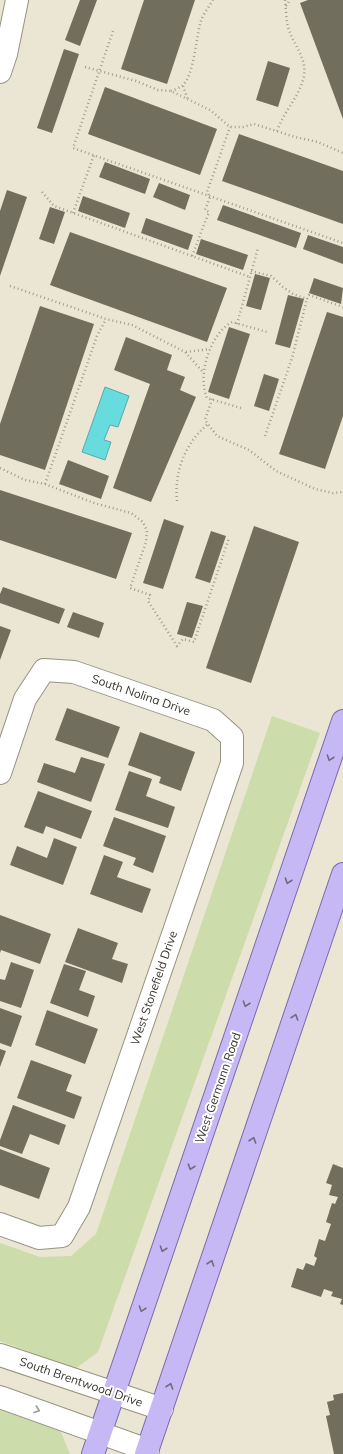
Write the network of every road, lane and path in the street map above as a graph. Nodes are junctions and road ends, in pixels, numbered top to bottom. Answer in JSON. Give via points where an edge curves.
{"nodes":[{"id":1,"x":17,"y":0,"type":"edge"},
{"id":2,"x":213,"y":0,"type":"edge"},
{"id":3,"x":285,"y":0,"type":"edge"},
{"id":4,"x":290,"y":0,"type":"edge"},
{"id":5,"x":286,"y":7,"type":"junction"},
{"id":6,"x":114,"y":31,"type":"dead end"},
{"id":7,"x":85,"y":67,"type":"dead end"},
{"id":8,"x":99,"y":71,"type":"junction"},
{"id":9,"x":0,"y":72,"type":"edge"},
{"id":10,"x":183,"y":86,"type":"junction"},
{"id":11,"x":171,"y":91,"type":"junction"},
{"id":12,"x":189,"y":101,"type":"junction"},
{"id":13,"x":230,"y":127,"type":"junction"},
{"id":14,"x":277,"y":131,"type":"junction"},
{"id":15,"x":343,"y":153,"type":"edge"},
{"id":16,"x":94,"y":155,"type":"junction"},
{"id":17,"x":42,"y":192,"type":"dead end"},
{"id":18,"x":210,"y":197,"type":"junction"},
{"id":19,"x":73,"y":213,"type":"junction"},
{"id":20,"x":343,"y":243,"type":"edge"},
{"id":21,"x":258,"y":248,"type":"dead end"},
{"id":22,"x":192,"y":256,"type":"junction"},
{"id":23,"x":252,"y":271,"type":"junction"},
{"id":24,"x":250,"y":277,"type":"junction"},
{"id":25,"x":10,"y":286,"type":"dead end"},
{"id":26,"x":307,"y":299,"type":"junction"},
{"id":27,"x":343,"y":307,"type":"edge"},
{"id":28,"x":106,"y":319,"type":"junction"},
{"id":29,"x":238,"y":324,"type":"junction"},
{"id":30,"x":267,"y":332,"type":"dead end"},
{"id":31,"x":211,"y":349,"type":"junction"},
{"id":32,"x":185,"y":352,"type":"junction"},
{"id":33,"x":203,"y":372,"type":"junction"},
{"id":34,"x":212,"y":399,"type":"junction"},
{"id":35,"x":241,"y":408,"type":"dead end"},
{"id":36,"x":208,"y":424,"type":"junction"},
{"id":37,"x":265,"y":436,"type":"dead end"},
{"id":38,"x":0,"y":468,"type":"edge"},
{"id":39,"x":46,"y":484,"type":"junction"},
{"id":40,"x":343,"y":492,"type":"edge"},
{"id":41,"x":177,"y":501,"type":"dead end"},
{"id":42,"x":229,"y":538,"type":"dead end"},
{"id":43,"x":343,"y":721,"type":"edge"},
{"id":44,"x":232,"y":737,"type":"joint"},
{"id":45,"x":0,"y":773,"type":"edge"},
{"id":46,"x":343,"y":874,"type":"edge"},
{"id":47,"x":0,"y":1224,"type":"edge"},
{"id":48,"x":0,"y":1355,"type":"edge"},
{"id":49,"x":114,"y":1393,"type":"junction"},
{"id":50,"x":0,"y":1397,"type":"edge"},
{"id":51,"x":162,"y":1409,"type":"junction"},
{"id":52,"x":100,"y":1433,"type":"junction"},
{"id":53,"x":147,"y":1452,"type":"edge"},
{"id":54,"x":93,"y":1454,"type":"edge"}],
"edges":[{"from":1,"to":9,"type":"street"},
{"from":2,"to":10,"type":"path","via":[[201,19],[193,63]]},
{"from":3,"to":5,"type":"path"},
{"from":4,"to":5,"type":"path"},
{"from":5,"to":14,"type":"path","via":[[288,27],[303,57],[304,75],[299,91]]},
{"from":6,"to":8,"type":"path"},
{"from":7,"to":8,"type":"path"},
{"from":8,"to":11,"type":"path","via":[[158,90]]},
{"from":8,"to":16,"type":"path","via":[[73,148]]},
{"from":10,"to":11,"type":"path"},
{"from":10,"to":12,"type":"path"},
{"from":11,"to":12,"type":"path"},
{"from":12,"to":13,"type":"path","via":[[210,110]]},
{"from":13,"to":14,"type":"path","via":[[254,124]]},
{"from":13,"to":18,"type":"path","via":[[207,192]]},
{"from":14,"to":15,"type":"path","via":[[318,142]]},
{"from":16,"to":18,"type":"path"},
{"from":16,"to":19,"type":"path"},
{"from":17,"to":19,"type":"path","via":[[54,206]]},
{"from":18,"to":20,"type":"path"},
{"from":18,"to":22,"type":"path","via":[[205,210],[209,212]]},
{"from":19,"to":22,"type":"path"},
{"from":21,"to":23,"type":"path"},
{"from":22,"to":24,"type":"path"},
{"from":23,"to":24,"type":"path"},
{"from":23,"to":26,"type":"path","via":[[271,276],[293,294]]},
{"from":24,"to":29,"type":"path"},
{"from":25,"to":28,"type":"path"},
{"from":26,"to":27,"type":"path","via":[[309,295]]},
{"from":26,"to":37,"type":"path","via":[[292,358]]},
{"from":28,"to":32,"type":"path","via":[[132,325]]},
{"from":28,"to":39,"type":"path","via":[[97,336]]},
{"from":29,"to":30,"type":"path"},
{"from":29,"to":31,"type":"path","via":[[232,322],[223,327]]},
{"from":31,"to":32,"type":"path"},
{"from":31,"to":33,"type":"path"},
{"from":32,"to":33,"type":"path"},
{"from":33,"to":34,"type":"path","via":[[203,387],[207,398]]},
{"from":34,"to":35,"type":"path"},
{"from":34,"to":36,"type":"path","via":[[205,420]]},
{"from":36,"to":40,"type":"path","via":[[217,436],[249,450],[276,471],[315,489],[333,493]]},
{"from":36,"to":41,"type":"path","via":[[197,433],[185,451],[176,491]]},
{"from":38,"to":39,"type":"path","via":[[25,480]]},
{"from":39,"to":42,"type":"path","via":[[94,503],[131,513],[143,522],[147,531],[146,542],[130,588],[150,595],[148,601],[177,646],[183,639],[194,642]]},
{"from":43,"to":49,"type":"main road","name":"West Germann Road","one_way":true},
{"from":44,"to":45,"type":"street","name":"South Nolina Drive","via":[[213,720],[74,672],[44,670],[25,699]]},
{"from":44,"to":47,"type":"street","name":"West Stonefield Drive","via":[[232,763],[79,1207],[62,1236],[39,1238]]},
{"from":51,"to":46,"type":"main road","one_way":true},
{"from":48,"to":49,"type":"street","name":"South Brentwood Drive"},
{"from":49,"to":51,"type":"street","name":"South Brentwood Drive"},
{"from":49,"to":52,"type":"main road","name":"West Germann Road"},
{"from":50,"to":52,"type":"street","one_way":true},
{"from":51,"to":53,"type":"main road"},
{"from":52,"to":53,"type":"street"},
{"from":52,"to":54,"type":"main road","name":"West Germann Road"}]}
